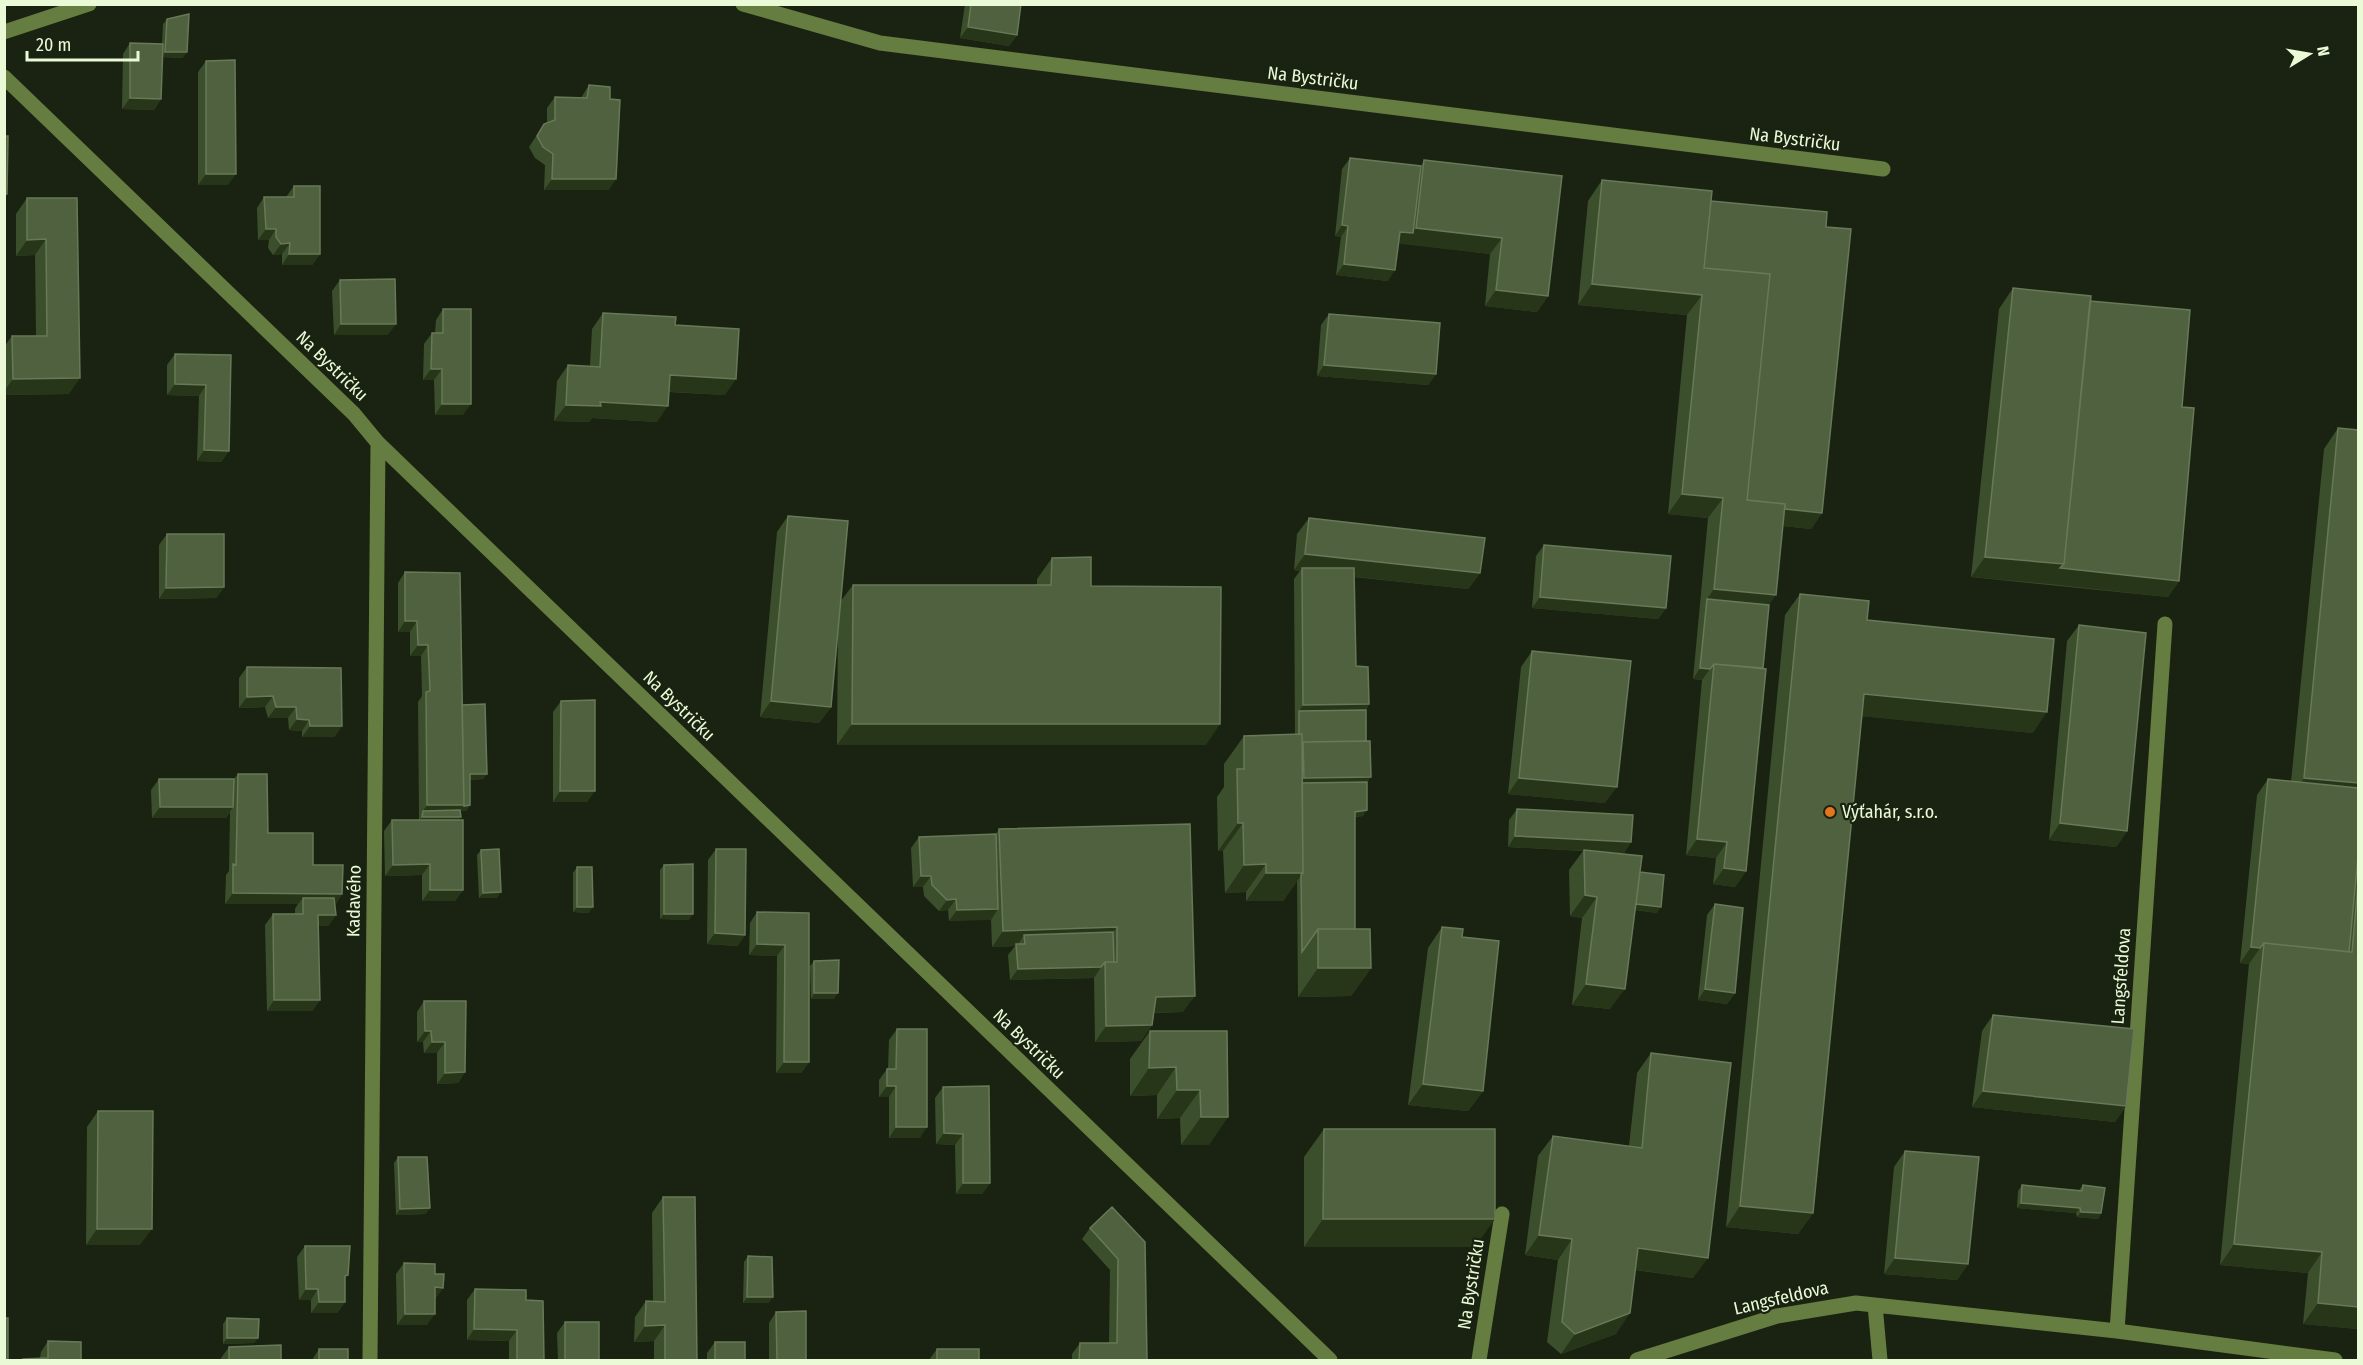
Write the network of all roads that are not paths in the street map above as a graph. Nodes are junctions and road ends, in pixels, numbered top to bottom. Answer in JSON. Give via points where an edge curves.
{"nodes":[{"id":1,"x":89,"y":4,"type":"edge"},
{"id":2,"x":742,"y":4,"type":"edge"},
{"id":3,"x":4,"y":32,"type":"edge"},
{"id":4,"x":4,"y":77,"type":"edge"},
{"id":5,"x":1883,"y":169,"type":"dead end"},
{"id":6,"x":378,"y":443,"type":"junction"},
{"id":7,"x":2165,"y":624,"type":"dead end"},
{"id":8,"x":1502,"y":1215,"type":"dead end"},
{"id":9,"x":1875,"y":1305,"type":"junction"},
{"id":10,"x":2117,"y":1331,"type":"junction"},
{"id":11,"x":370,"y":1360,"type":"edge"},
{"id":12,"x":1330,"y":1360,"type":"edge"},
{"id":13,"x":1479,"y":1360,"type":"edge"},
{"id":14,"x":1637,"y":1360,"type":"edge"},
{"id":15,"x":1880,"y":1360,"type":"edge"},
{"id":16,"x":2335,"y":1360,"type":"edge"}],
"edges":[{"from":1,"to":3,"type":"street"},
{"from":2,"to":5,"type":"street","name":"Na Bystričku","via":[[880,43]]},
{"from":4,"to":6,"type":"street","name":"Na Bystričku","via":[[354,414]]},
{"from":6,"to":11,"type":"street","name":"Kadavého"},
{"from":6,"to":12,"type":"street","name":"Na Bystričku"},
{"from":7,"to":10,"type":"street","name":"Langsfeldova"},
{"from":8,"to":13,"type":"street","name":"Na Bystričku"},
{"from":9,"to":10,"type":"street","name":"Langsfeldova"},
{"from":9,"to":14,"type":"street","name":"Langsfeldova","via":[[1856,1303],[1777,1316]]},
{"from":9,"to":15,"type":"street"},
{"from":10,"to":16,"type":"street","name":"Langsfeldova"}]}
